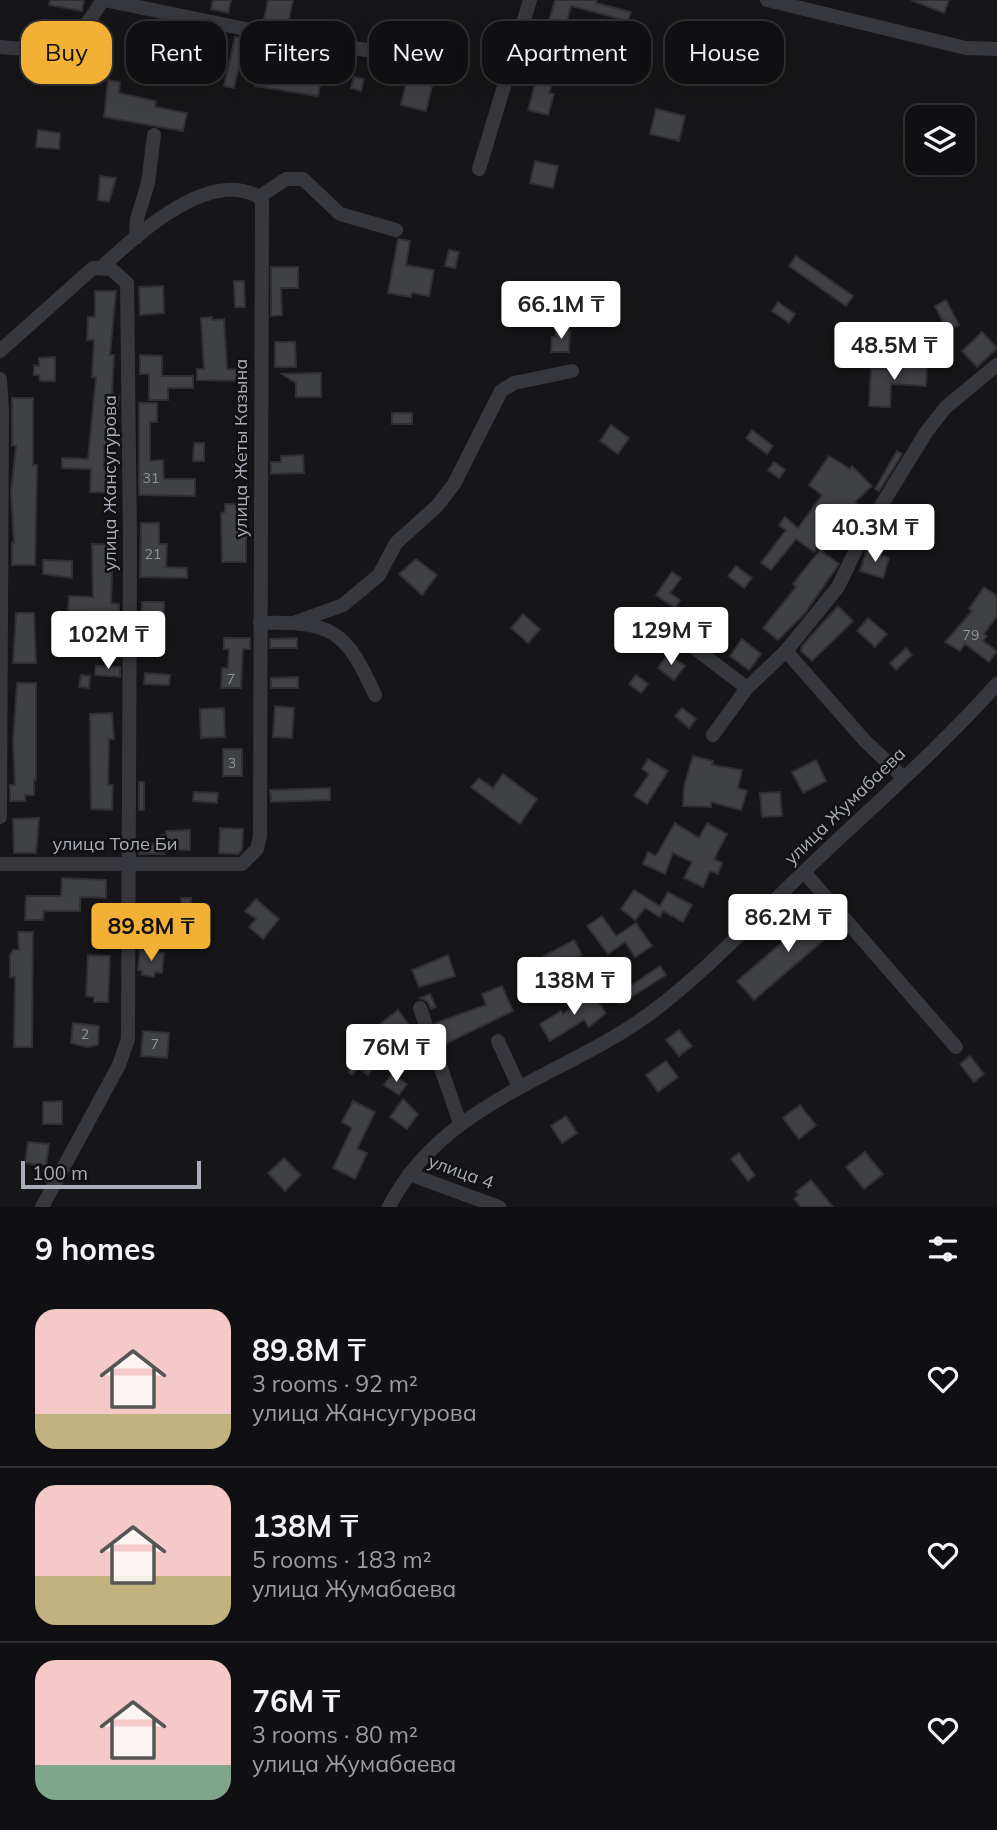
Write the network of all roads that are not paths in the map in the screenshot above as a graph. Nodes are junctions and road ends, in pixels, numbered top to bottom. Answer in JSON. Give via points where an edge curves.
{"nodes":[{"id":1,"x":103,"y":0,"type":"edge"},
{"id":2,"x":530,"y":0,"type":"edge"},
{"id":3,"x":767,"y":0,"type":"edge"},
{"id":4,"x":0,"y":47,"type":"edge"},
{"id":5,"x":997,"y":49,"type":"edge"},
{"id":6,"x":369,"y":50,"type":"edge"},
{"id":7,"x":154,"y":135,"type":"dead end"},
{"id":8,"x":480,"y":169,"type":"dead end"},
{"id":9,"x":259,"y":197,"type":"junction"},
{"id":10,"x":396,"y":230,"type":"dead end"},
{"id":11,"x":136,"y":239,"type":"junction"},
{"id":12,"x":102,"y":267,"type":"junction"},
{"id":13,"x":0,"y":351,"type":"edge"},
{"id":14,"x":997,"y":365,"type":"edge"},
{"id":15,"x":572,"y":371,"type":"dead end"},
{"id":16,"x":0,"y":379,"type":"edge"},
{"id":17,"x":296,"y":622,"type":"junction"},
{"id":18,"x":260,"y":623,"type":"junction"},
{"id":19,"x":676,"y":634,"type":"dead end"},
{"id":20,"x":786,"y":651,"type":"junction"},
{"id":21,"x":997,"y":684,"type":"edge"},
{"id":22,"x":747,"y":688,"type":"junction"},
{"id":23,"x":375,"y":695,"type":"dead end"},
{"id":24,"x":713,"y":735,"type":"dead end"},
{"id":25,"x":903,"y":777,"type":"junction"},
{"id":26,"x":0,"y":817,"type":"edge"},
{"id":27,"x":129,"y":862,"type":"junction"},
{"id":28,"x":0,"y":864,"type":"edge"},
{"id":29,"x":230,"y":864,"type":"joint"},
{"id":30,"x":804,"y":872,"type":"junction"},
{"id":31,"x":420,"y":1008,"type":"dead end"},
{"id":32,"x":498,"y":1041,"type":"dead end"},
{"id":33,"x":956,"y":1047,"type":"dead end"},
{"id":34,"x":519,"y":1087,"type":"junction"},
{"id":35,"x":460,"y":1123,"type":"junction"},
{"id":36,"x":409,"y":1174,"type":"junction"},
{"id":37,"x":42,"y":1207,"type":"edge"},
{"id":38,"x":389,"y":1207,"type":"edge"},
{"id":39,"x":499,"y":1207,"type":"edge"}],
"edges":[{"from":1,"to":4,"type":"street","via":[[84,29],[62,45],[27,50]]},
{"from":1,"to":6,"type":"street"},
{"from":2,"to":8,"type":"street"},
{"from":3,"to":5,"type":"street","via":[[966,48]]},
{"from":7,"to":11,"type":"street"},
{"from":9,"to":10,"type":"street","via":[[286,179],[303,179],[340,214]]},
{"from":9,"to":11,"type":"street","via":[[230,189],[195,196]]},
{"from":9,"to":18,"type":"street","name":"улица Жеты Казына","via":[[263,213]]},
{"from":11,"to":12,"type":"street"},
{"from":12,"to":13,"type":"street","via":[[72,283]]},
{"from":12,"to":27,"type":"street","name":"улица Жансугурова","via":[[119,273],[127,283]]},
{"from":14,"to":20,"type":"street","via":[[946,407],[927,430],[863,535],[838,587]]},
{"from":15,"to":17,"type":"street","via":[[514,383],[501,391],[454,484],[396,543],[379,575],[343,605]]},
{"from":16,"to":26,"type":"street"},
{"from":17,"to":18,"type":"street"},
{"from":17,"to":23,"type":"street","via":[[332,630],[347,643]]},
{"from":18,"to":29,"type":"street","name":"улица Жеты Казына","via":[[260,836],[250,859]]},
{"from":19,"to":22,"type":"street"},
{"from":20,"to":22,"type":"street"},
{"from":20,"to":25,"type":"street"},
{"from":21,"to":25,"type":"street","name":"улица Жумабаева"},
{"from":22,"to":24,"type":"street"},
{"from":25,"to":30,"type":"street","name":"улица Жумабаева"},
{"from":27,"to":28,"type":"street","name":"улица Толе Би"},
{"from":27,"to":29,"type":"street","name":"улица Толе Би"},
{"from":27,"to":37,"type":"street","name":"улица Жансугурова","via":[[128,1039],[119,1065]]},
{"from":30,"to":33,"type":"street"},
{"from":30,"to":34,"type":"street","name":"улица Жумабаева","via":[[689,982],[651,1012],[601,1047]]},
{"from":31,"to":35,"type":"street"},
{"from":32,"to":34,"type":"street"},
{"from":34,"to":35,"type":"street","name":"улица Жумабаева"},
{"from":35,"to":36,"type":"street","name":"улица Жумабаева"},
{"from":36,"to":38,"type":"street","name":"улица Жумабаева"},
{"from":36,"to":39,"type":"street","name":"улица 4"}]}
